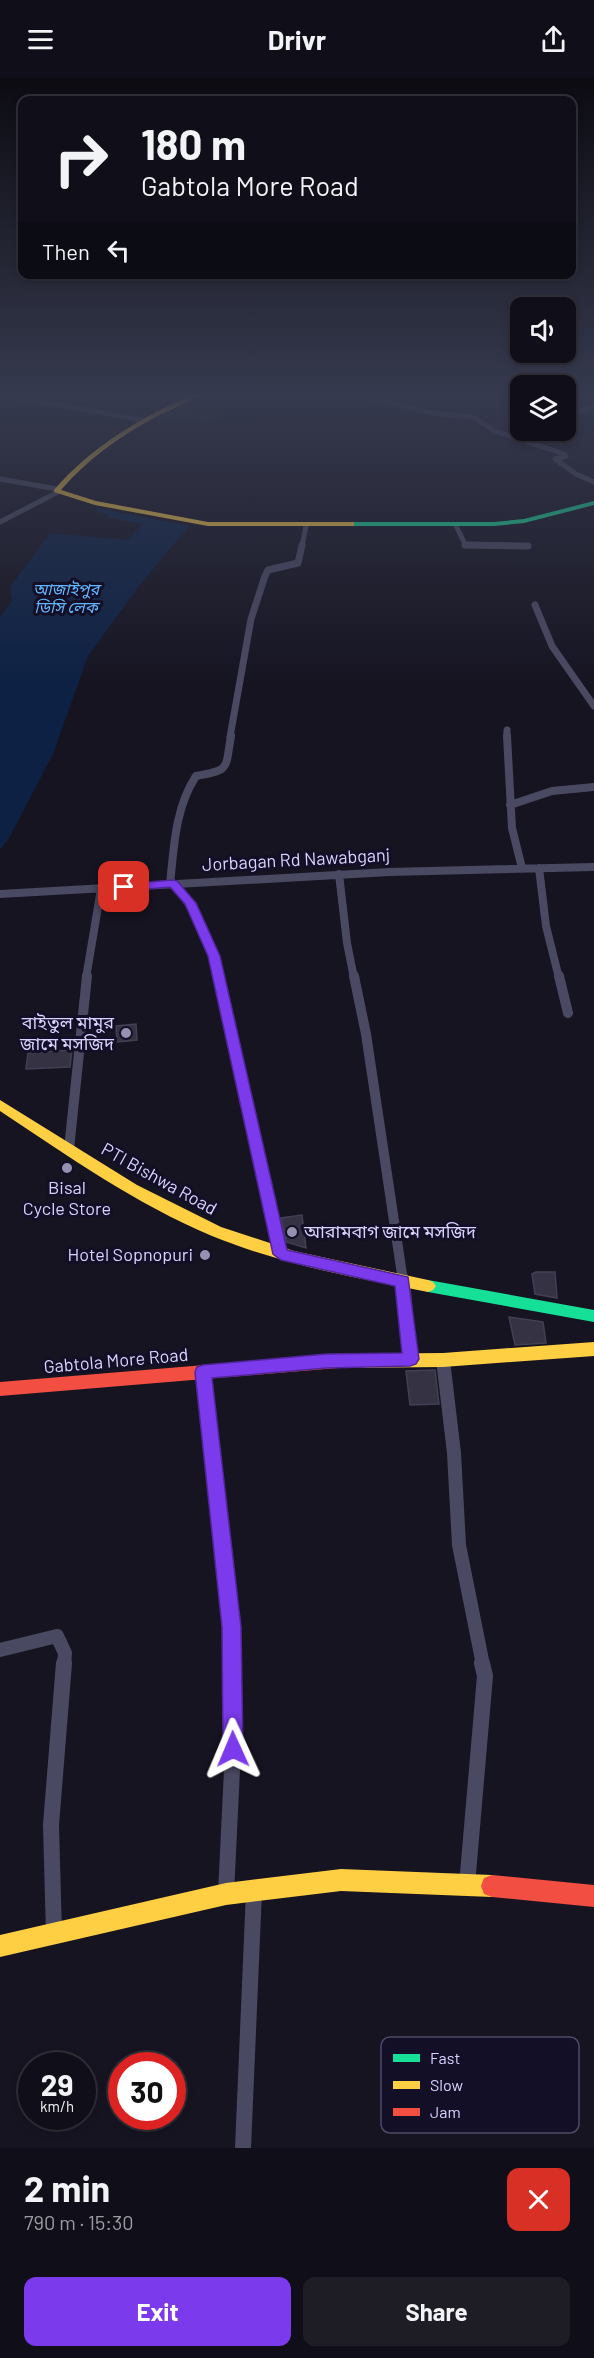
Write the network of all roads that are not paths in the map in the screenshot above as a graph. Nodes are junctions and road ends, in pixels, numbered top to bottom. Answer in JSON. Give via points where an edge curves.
{"nodes":[{"id":1,"x":57,"y":491,"type":"edge"},
{"id":2,"x":59,"y":492,"type":"edge"},
{"id":3,"x":594,"y":503,"type":"edge"},
{"id":4,"x":0,"y":522,"type":"edge"},
{"id":5,"x":306,"y":525,"type":"junction"},
{"id":6,"x":456,"y":526,"type":"junction"},
{"id":7,"x":528,"y":546,"type":"dead end"},
{"id":8,"x":536,"y":605,"type":"dead end"},
{"id":9,"x":593,"y":702,"type":"edge"},
{"id":10,"x":507,"y":730,"type":"dead end"},
{"id":11,"x":594,"y":787,"type":"edge"},
{"id":12,"x":510,"y":805,"type":"junction"},
{"id":13,"x":594,"y":867,"type":"edge"},
{"id":14,"x":522,"y":868,"type":"junction"},
{"id":15,"x":539,"y":868,"type":"junction"},
{"id":16,"x":339,"y":874,"type":"junction"},
{"id":17,"x":172,"y":883,"type":"junction"},
{"id":18,"x":101,"y":889,"type":"junction"},
{"id":19,"x":0,"y":894,"type":"edge"},
{"id":20,"x":568,"y":1012,"type":"dead end"},
{"id":21,"x":0,"y":1105,"type":"edge"},
{"id":22,"x":69,"y":1149,"type":"junction"},
{"id":23,"x":281,"y":1254,"type":"junction"},
{"id":24,"x":403,"y":1282,"type":"junction"},
{"id":25,"x":594,"y":1316,"type":"edge"},
{"id":26,"x":594,"y":1350,"type":"edge"},
{"id":27,"x":410,"y":1359,"type":"junction"},
{"id":28,"x":443,"y":1360,"type":"junction"},
{"id":29,"x":203,"y":1372,"type":"junction"},
{"id":30,"x":0,"y":1389,"type":"edge"},
{"id":31,"x":0,"y":1650,"type":"edge"},
{"id":32,"x":467,"y":1885,"type":"junction"},
{"id":33,"x":254,"y":1890,"type":"junction"},
{"id":34,"x":226,"y":1894,"type":"junction"},
{"id":35,"x":594,"y":1896,"type":"edge"},
{"id":36,"x":54,"y":1934,"type":"junction"},
{"id":37,"x":0,"y":1946,"type":"edge"},
{"id":38,"x":243,"y":2148,"type":"edge"}],
"edges":[{"from":1,"to":4,"type":"street"},
{"from":2,"to":5,"type":"main road","via":[[185,522]]},
{"from":3,"to":6,"type":"main road","via":[[524,521]]},
{"from":5,"to":6,"type":"main road"},
{"from":5,"to":17,"type":"street","via":[[298,563],[268,570],[265,576],[251,619],[225,768],[193,780],[183,802]]},
{"from":6,"to":7,"type":"street","via":[[466,547]]},
{"from":8,"to":9,"type":"street","via":[[552,649]]},
{"from":10,"to":12,"type":"street"},
{"from":11,"to":12,"type":"street","via":[[552,791]]},
{"from":12,"to":14,"type":"street"},
{"from":13,"to":15,"type":"street","name":"Jorbagan Rd Nawabganj"},
{"from":14,"to":15,"type":"street","name":"Jorbagan Rd Nawabganj"},
{"from":14,"to":16,"type":"street","name":"Jorbagan Rd Nawabganj"},
{"from":15,"to":20,"type":"street","via":[[546,926]]},
{"from":16,"to":17,"type":"street","name":"Jorbagan Rd Nawabganj"},
{"from":16,"to":24,"type":"street"},
{"from":17,"to":18,"type":"street","name":"Jorbagan Rd Nawabganj"},
{"from":17,"to":23,"type":"street","via":[[190,903],[214,956]]},
{"from":18,"to":19,"type":"street","name":"Jorbagan Rd Nawabganj"},
{"from":18,"to":22,"type":"street","via":[[86,980]]},
{"from":21,"to":22,"type":"main road","name":"PTI Bishwa Road"},
{"from":22,"to":23,"type":"main road","name":"PTI Bishwa Road","via":[[196,1222]]},
{"from":23,"to":24,"type":"main road","name":"PTI Bishwa Road"},
{"from":24,"to":25,"type":"main road","name":"PTI Bishwa Road"},
{"from":24,"to":27,"type":"street"},
{"from":26,"to":28,"type":"main road","name":"Gabtola More Road"},
{"from":27,"to":28,"type":"main road","name":"Gabtola More Road"},
{"from":27,"to":29,"type":"main road","name":"Gabtola More Road","via":[[326,1361]]},
{"from":28,"to":32,"type":"street","via":[[459,1545],[485,1676]]},
{"from":29,"to":30,"type":"main road","name":"Gabtola More Road"},
{"from":29,"to":34,"type":"street","via":[[232,1627],[233,1749]]},
{"from":31,"to":36,"type":"street","via":[[57,1636],[65,1653],[51,1825]]},
{"from":32,"to":33,"type":"main road","via":[[341,1880]]},
{"from":32,"to":35,"type":"main road"},
{"from":33,"to":34,"type":"main road"},
{"from":33,"to":38,"type":"street"},
{"from":34,"to":36,"type":"main road"},
{"from":36,"to":37,"type":"main road"}]}
